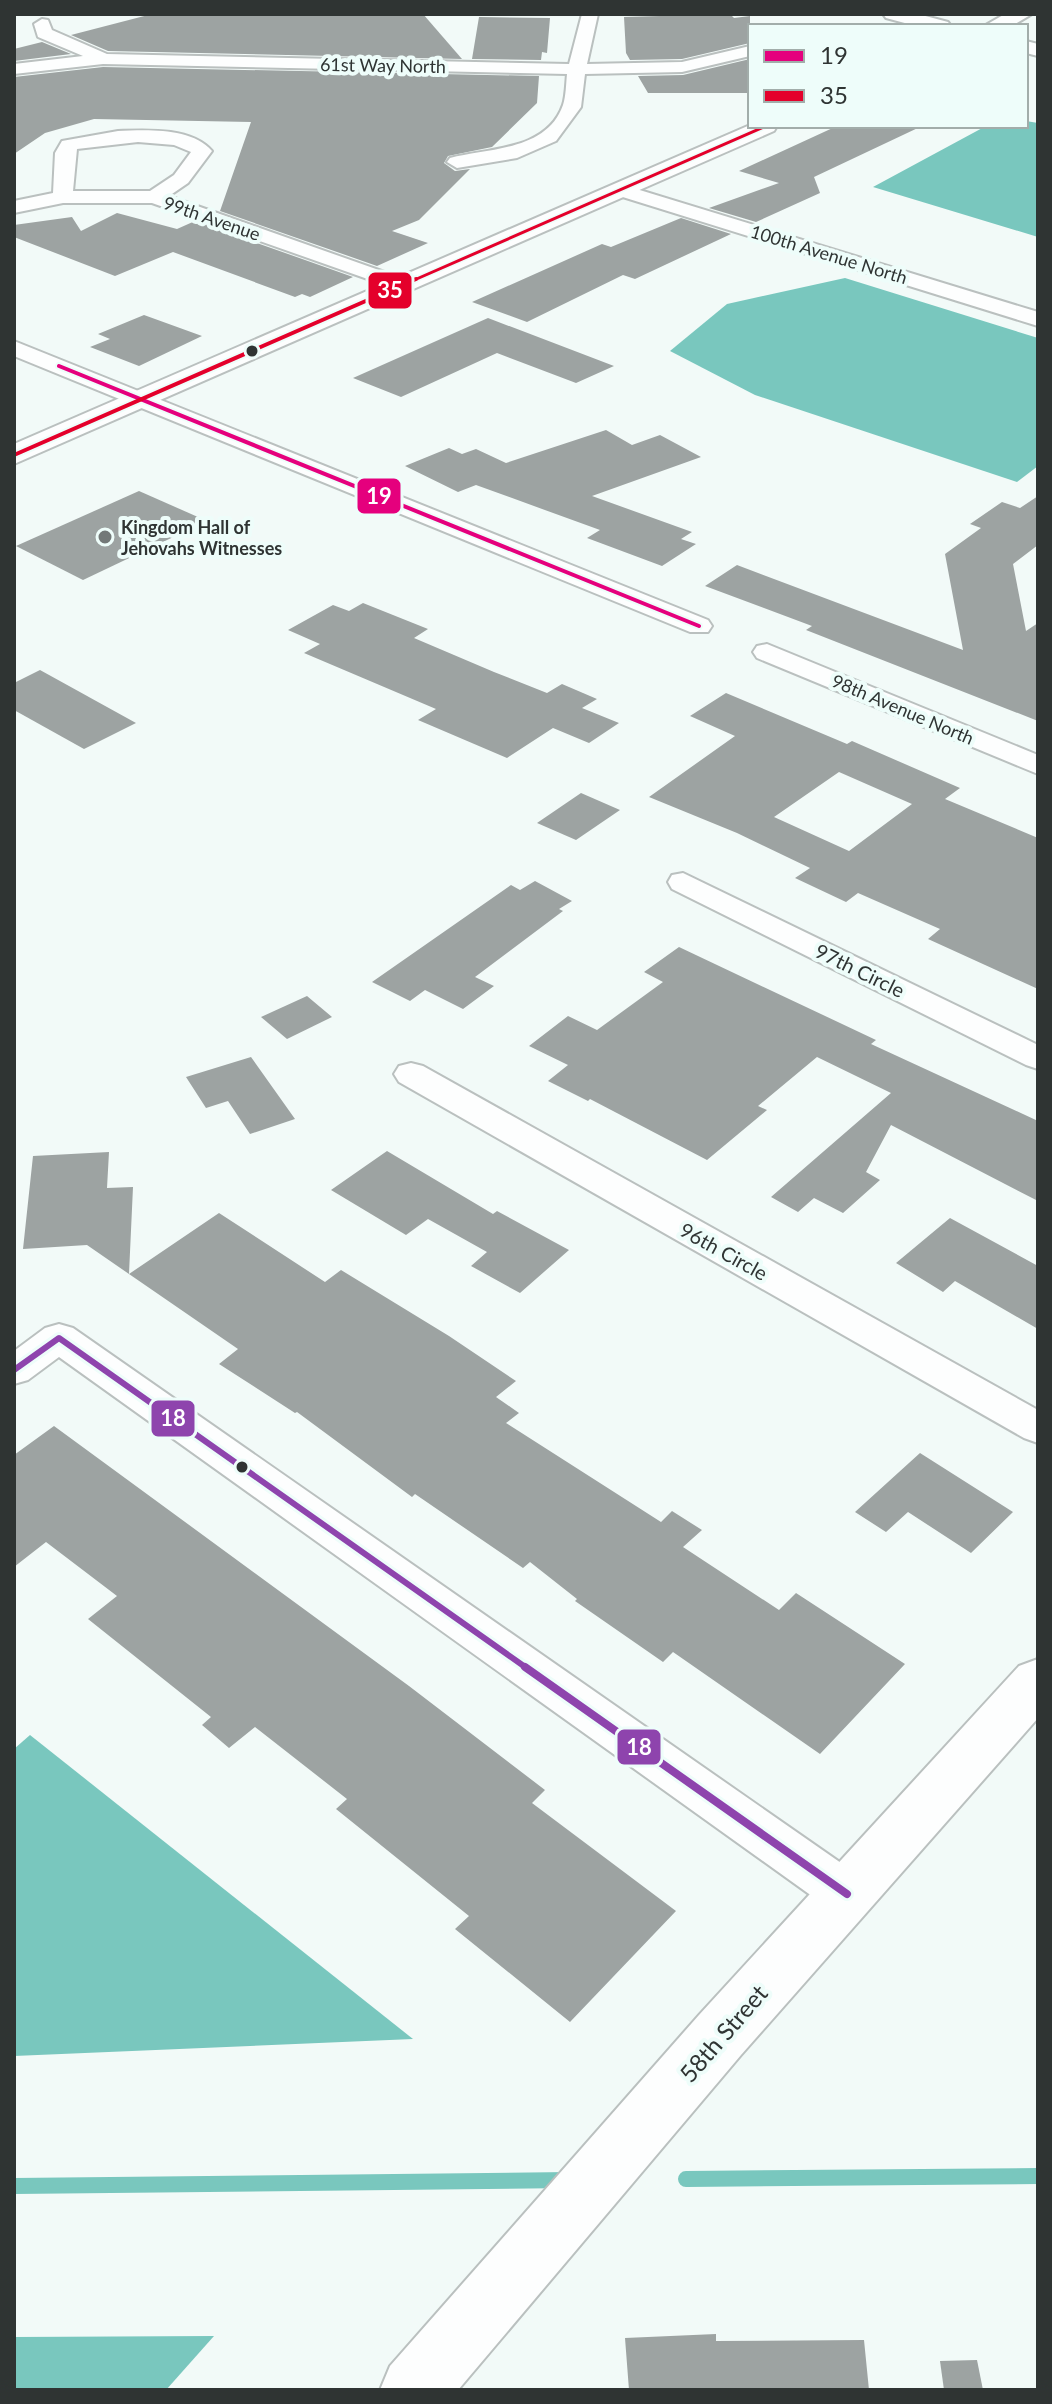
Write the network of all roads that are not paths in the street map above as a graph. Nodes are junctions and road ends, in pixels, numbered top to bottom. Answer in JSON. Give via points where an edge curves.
{"nodes":[{"id":1,"x":590,"y":14,"type":"edge"},
{"id":2,"x":893,"y":14,"type":"edge"},
{"id":3,"x":1022,"y":14,"type":"edge"},
{"id":4,"x":42,"y":24,"type":"dead end"},
{"id":5,"x":933,"y":24,"type":"edge"},
{"id":6,"x":999,"y":24,"type":"edge"},
{"id":7,"x":748,"y":51,"type":"edge"},
{"id":8,"x":103,"y":59,"type":"junction"},
{"id":9,"x":14,"y":69,"type":"edge"},
{"id":10,"x":577,"y":69,"type":"junction"},
{"id":11,"x":761,"y":128,"type":"edge"},
{"id":12,"x":457,"y":162,"type":"dead end"},
{"id":13,"x":620,"y":190,"type":"junction"},
{"id":14,"x":63,"y":197,"type":"junction"},
{"id":15,"x":154,"y":197,"type":"junction"},
{"id":16,"x":14,"y":207,"type":"edge"},
{"id":17,"x":403,"y":285,"type":"junction"},
{"id":18,"x":1038,"y":319,"type":"edge"},
{"id":19,"x":14,"y":348,"type":"edge"},
{"id":20,"x":140,"y":400,"type":"junction"},
{"id":21,"x":14,"y":455,"type":"edge"},
{"id":22,"x":699,"y":626,"type":"dead end"},
{"id":23,"x":767,"y":652,"type":"dead end"},
{"id":24,"x":1038,"y":765,"type":"edge"},
{"id":25,"x":683,"y":882,"type":"dead end"},
{"id":26,"x":1038,"y":1058,"type":"edge"},
{"id":27,"x":411,"y":1074,"type":"dead end"},
{"id":28,"x":14,"y":1370,"type":"edge"},
{"id":29,"x":1038,"y":1428,"type":"edge"},
{"id":30,"x":1038,"y":1681,"type":"edge"},
{"id":31,"x":847,"y":1894,"type":"junction"},
{"id":32,"x":414,"y":2390,"type":"edge"}],
"edges":[{"from":1,"to":10,"type":"street"},
{"from":2,"to":5,"type":"street"},
{"from":3,"to":6,"type":"street"},
{"from":4,"to":8,"type":"street","via":[[44,33]]},
{"from":7,"to":10,"type":"street","name":"61st Way North","via":[[682,67]]},
{"from":8,"to":9,"type":"street","name":"61st Way North"},
{"from":8,"to":10,"type":"street","name":"61st Way North"},
{"from":10,"to":12,"type":"street","via":[[572,107],[549,137],[510,154]]},
{"from":11,"to":13,"type":"street"},
{"from":13,"to":17,"type":"street"},
{"from":13,"to":18,"type":"street","name":"100th Avenue North"},
{"from":14,"to":15,"type":"street","name":"99th Avenue"},
{"from":14,"to":15,"type":"street","via":[[69,145],[129,137],[196,144],[202,151],[181,179]]},
{"from":14,"to":16,"type":"street","name":"99th Avenue"},
{"from":15,"to":17,"type":"street","name":"99th Avenue"},
{"from":17,"to":20,"type":"street"},
{"from":19,"to":20,"type":"street"},
{"from":20,"to":21,"type":"street"},
{"from":20,"to":22,"type":"street"},
{"from":23,"to":24,"type":"street","name":"98th Avenue North"},
{"from":25,"to":26,"type":"street","name":"97th Circle"},
{"from":27,"to":29,"type":"street","name":"96th Circle"},
{"from":28,"to":31,"type":"street","via":[[59,1338]]},
{"from":30,"to":31,"type":"street","name":"58th Street"},
{"from":31,"to":32,"type":"street","name":"58th Street"}]}
